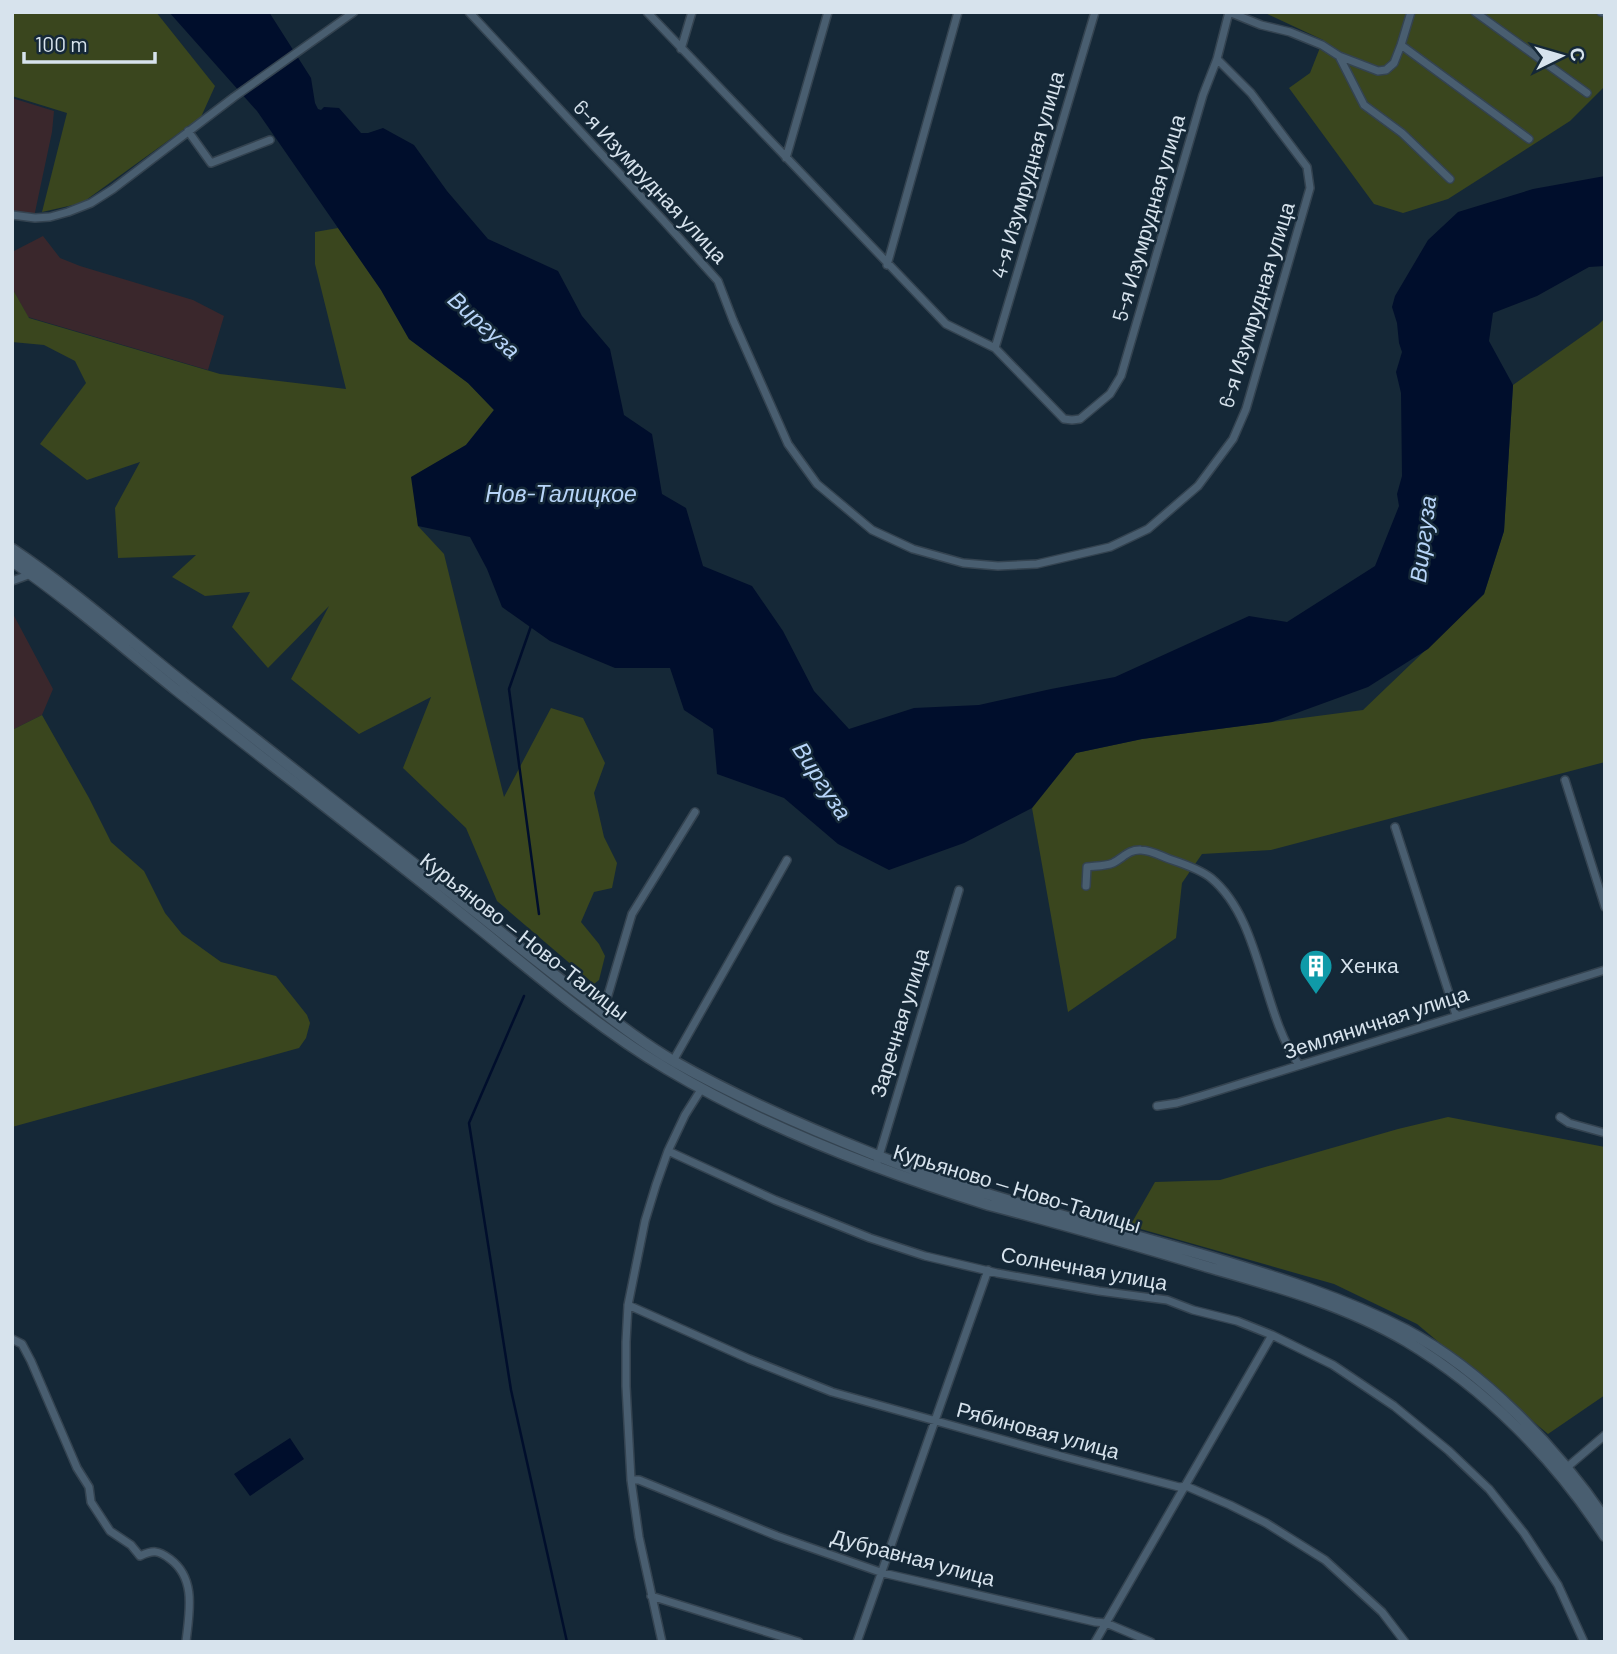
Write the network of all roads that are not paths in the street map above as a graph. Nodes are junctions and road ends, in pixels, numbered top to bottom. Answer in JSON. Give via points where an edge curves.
{"nodes":[{"id":1,"x":354,"y":12,"type":"edge"},
{"id":2,"x":469,"y":12,"type":"edge"},
{"id":3,"x":646,"y":12,"type":"edge"},
{"id":4,"x":692,"y":12,"type":"edge"},
{"id":5,"x":828,"y":12,"type":"edge"},
{"id":6,"x":958,"y":12,"type":"edge"},
{"id":7,"x":1095,"y":12,"type":"edge"},
{"id":8,"x":1229,"y":12,"type":"edge"},
{"id":9,"x":1411,"y":12,"type":"edge"},
{"id":10,"x":1475,"y":12,"type":"edge"},
{"id":11,"x":1401,"y":46,"type":"junction"},
{"id":12,"x":681,"y":49,"type":"junction"},
{"id":13,"x":1339,"y":56,"type":"junction"},
{"id":14,"x":1217,"y":59,"type":"junction"},
{"id":15,"x":1587,"y":93,"type":"dead end"},
{"id":16,"x":188,"y":131,"type":"junction"},
{"id":17,"x":270,"y":139,"type":"dead end"},
{"id":18,"x":1529,"y":139,"type":"dead end"},
{"id":19,"x":786,"y":158,"type":"junction"},
{"id":20,"x":1450,"y":179,"type":"dead end"},
{"id":21,"x":12,"y":215,"type":"edge"},
{"id":22,"x":887,"y":265,"type":"junction"},
{"id":23,"x":995,"y":348,"type":"junction"},
{"id":24,"x":12,"y":549,"type":"edge"},
{"id":25,"x":12,"y":561,"type":"edge"},
{"id":26,"x":32,"y":574,"type":"junction"},
{"id":27,"x":12,"y":581,"type":"edge"},
{"id":28,"x":1564,"y":780,"type":"dead end"},
{"id":29,"x":695,"y":812,"type":"dead end"},
{"id":30,"x":1395,"y":827,"type":"dead end"},
{"id":31,"x":787,"y":860,"type":"dead end"},
{"id":32,"x":1086,"y":886,"type":"dead end"},
{"id":33,"x":959,"y":890,"type":"dead end"},
{"id":34,"x":1605,"y":907,"type":"edge"},
{"id":35,"x":1605,"y":970,"type":"edge"},
{"id":36,"x":598,"y":1009,"type":"junction"},
{"id":37,"x":1456,"y":1015,"type":"junction"},
{"id":38,"x":673,"y":1060,"type":"junction"},
{"id":39,"x":1299,"y":1065,"type":"junction"},
{"id":40,"x":702,"y":1088,"type":"junction"},
{"id":41,"x":1157,"y":1106,"type":"dead end"},
{"id":42,"x":1560,"y":1117,"type":"dead end"},
{"id":43,"x":1605,"y":1133,"type":"edge"},
{"id":44,"x":668,"y":1151,"type":"junction"},
{"id":45,"x":877,"y":1161,"type":"junction"},
{"id":46,"x":988,"y":1270,"type":"junction"},
{"id":47,"x":628,"y":1305,"type":"junction"},
{"id":48,"x":1272,"y":1335,"type":"junction"},
{"id":49,"x":12,"y":1339,"type":"edge"},
{"id":50,"x":934,"y":1421,"type":"junction"},
{"id":51,"x":1605,"y":1435,"type":"edge"},
{"id":52,"x":1562,"y":1470,"type":"junction"},
{"id":53,"x":631,"y":1480,"type":"junction"},
{"id":54,"x":1186,"y":1486,"type":"junction"},
{"id":55,"x":1605,"y":1519,"type":"edge"},
{"id":56,"x":1605,"y":1536,"type":"edge"},
{"id":57,"x":883,"y":1573,"type":"junction"},
{"id":58,"x":651,"y":1595,"type":"junction"},
{"id":59,"x":1106,"y":1623,"type":"junction"},
{"id":60,"x":186,"y":1642,"type":"edge"},
{"id":61,"x":662,"y":1642,"type":"edge"},
{"id":62,"x":799,"y":1642,"type":"edge"},
{"id":63,"x":857,"y":1642,"type":"edge"},
{"id":64,"x":1095,"y":1642,"type":"edge"},
{"id":65,"x":1151,"y":1642,"type":"edge"},
{"id":66,"x":1405,"y":1642,"type":"edge"},
{"id":67,"x":1584,"y":1642,"type":"edge"}],
"edges":[{"from":1,"to":16,"type":"street"},
{"from":2,"to":14,"type":"street","name":"6-я Изумрудная улица","via":[[718,281],[788,444],[817,484],[872,530],[913,549],[963,563],[999,566],[1037,564],[1110,547],[1148,529],[1198,486],[1233,439],[1310,188],[1307,166],[1251,93]]},
{"from":3,"to":12,"type":"street"},
{"from":4,"to":12,"type":"street"},
{"from":5,"to":19,"type":"street"},
{"from":6,"to":22,"type":"street"},
{"from":7,"to":23,"type":"street","name":"4-я Изумрудная улица"},
{"from":8,"to":13,"type":"street","via":[[1290,32]]},
{"from":8,"to":14,"type":"street","name":"5-я Изумрудная улица"},
{"from":9,"to":11,"type":"street"},
{"from":10,"to":15,"type":"street"},
{"from":11,"to":13,"type":"street","via":[[1386,70]]},
{"from":11,"to":18,"type":"street"},
{"from":12,"to":19,"type":"street"},
{"from":13,"to":20,"type":"street","via":[[1364,105],[1402,133]]},
{"from":14,"to":23,"type":"street","name":"5-я Изумрудная улица","via":[[1121,376],[1110,394],[1080,419],[1064,419]]},
{"from":16,"to":17,"type":"street","via":[[211,163]]},
{"from":16,"to":21,"type":"street","via":[[91,203],[50,217]]},
{"from":19,"to":22,"type":"street"},
{"from":22,"to":23,"type":"street","via":[[946,324]]},
{"from":24,"to":36,"type":"main road","name":"Курьяново — Ново-Талицы"},
{"from":25,"to":26,"type":"main road","name":"Курьяново — Ново-Талицы"},
{"from":26,"to":27,"type":"street"},
{"from":26,"to":40,"type":"main road","name":"Курьяново — Ново-Талицы","via":[[593,1019]]},
{"from":28,"to":34,"type":"street"},
{"from":29,"to":36,"type":"street","via":[[632,914],[608,995]]},
{"from":30,"to":37,"type":"street"},
{"from":31,"to":38,"type":"street"},
{"from":32,"to":39,"type":"street","via":[[1087,867],[1111,864],[1140,849],[1210,877],[1239,914],[1283,1039]]},
{"from":33,"to":45,"type":"street","name":"Заречная улица"},
{"from":35,"to":37,"type":"street","name":"Земляничная улица"},
{"from":36,"to":38,"type":"main road","name":"Курьяново — Ново-Талицы"},
{"from":37,"to":39,"type":"street","name":"Земляничная улица"},
{"from":38,"to":45,"type":"main road","name":"Курьяново — Ново-Талицы"},
{"from":39,"to":41,"type":"street","name":"Земляничная улица"},
{"from":40,"to":44,"type":"street"},
{"from":40,"to":45,"type":"main road","name":"Курьяново — Ново-Талицы","via":[[791,1131]]},
{"from":42,"to":43,"type":"street"},
{"from":44,"to":46,"type":"street","name":"Солнечная улица","via":[[870,1238]]},
{"from":44,"to":47,"type":"street","via":[[645,1221]]},
{"from":45,"to":52,"type":"main road","name":"Курьяново — Ново-Талицы","via":[[949,1193],[1267,1284],[1347,1312],[1445,1366]]},
{"from":46,"to":48,"type":"street","name":"Солнечная улица","via":[[1167,1300]]},
{"from":46,"to":50,"type":"street"},
{"from":47,"to":50,"type":"street","name":"Рябиновая улица","via":[[832,1392]]},
{"from":47,"to":53,"type":"street"},
{"from":48,"to":54,"type":"street"},
{"from":48,"to":67,"type":"street","name":"Солнечная улица","via":[[1333,1365],[1394,1406],[1489,1489],[1558,1586]]},
{"from":49,"to":60,"type":"street","via":[[22,1344],[31,1361],[89,1487],[91,1502],[110,1531],[140,1556],[152,1551],[164,1555],[178,1564],[187,1579]]},
{"from":50,"to":54,"type":"street","name":"Рябиновая улица"},
{"from":50,"to":57,"type":"street"},
{"from":51,"to":52,"type":"street"},
{"from":52,"to":55,"type":"main road","name":"Курьяново — Ново-Талицы"},
{"from":52,"to":56,"type":"main road","name":"Курьяново — Ново-Талицы"},
{"from":53,"to":57,"type":"street","name":"Дубравная улица"},
{"from":53,"to":58,"type":"street"},
{"from":54,"to":59,"type":"street"},
{"from":54,"to":66,"type":"street","name":"Рябиновая улица","via":[[1266,1523],[1325,1560],[1382,1612]]},
{"from":57,"to":59,"type":"street","name":"Дубравная улица"},
{"from":57,"to":63,"type":"street"},
{"from":58,"to":61,"type":"street"},
{"from":58,"to":62,"type":"street"},
{"from":59,"to":64,"type":"street"},
{"from":59,"to":65,"type":"street","name":"Дубравная улица"}]}
